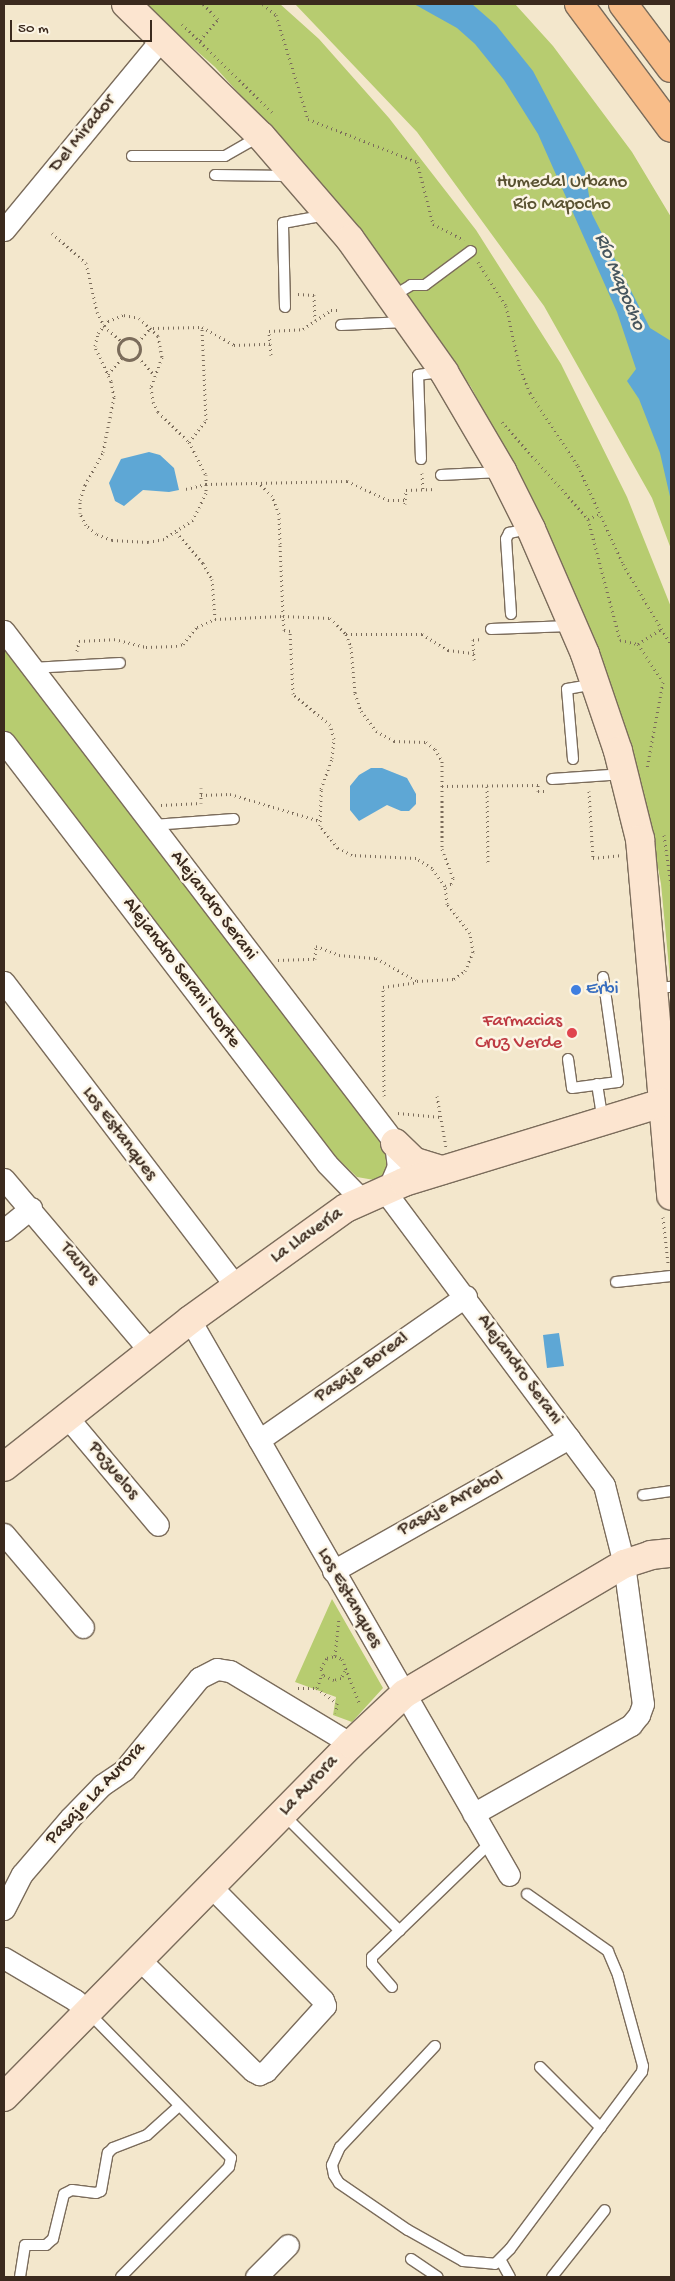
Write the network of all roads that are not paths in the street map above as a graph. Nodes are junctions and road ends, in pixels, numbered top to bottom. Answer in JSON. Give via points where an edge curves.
{"nodes":[{"id":1,"x":126,"y":4,"type":"edge"},
{"id":2,"x":579,"y":4,"type":"edge"},
{"id":3,"x":623,"y":4,"type":"edge"},
{"id":4,"x":163,"y":37,"type":"junction"},
{"id":5,"x":671,"y":68,"type":"edge"},
{"id":6,"x":671,"y":128,"type":"edge"},
{"id":7,"x":261,"y":136,"type":"junction"},
{"id":8,"x":132,"y":156,"type":"dead end"},
{"id":9,"x":215,"y":175,"type":"dead end"},
{"id":10,"x":296,"y":175,"type":"junction"},
{"id":11,"x":330,"y":215,"type":"junction"},
{"id":12,"x":4,"y":230,"type":"edge"},
{"id":13,"x":471,"y":251,"type":"road end"},
{"id":14,"x":393,"y":296,"type":"junction"},
{"id":15,"x":285,"y":307,"type":"dead end"},
{"id":16,"x":412,"y":322,"type":"junction"},
{"id":17,"x":341,"y":325,"type":"dead end"},
{"id":18,"x":444,"y":372,"type":"junction"},
{"id":19,"x":421,"y":459,"type":"dead end"},
{"id":20,"x":502,"y":472,"type":"junction"},
{"id":21,"x":441,"y":475,"type":"dead end"},
{"id":22,"x":530,"y":529,"type":"junction"},
{"id":23,"x":511,"y":614,"type":"dead end"},
{"id":24,"x":574,"y":626,"type":"junction"},
{"id":25,"x":491,"y":629,"type":"dead end"},
{"id":26,"x":4,"y":631,"type":"edge"},
{"id":27,"x":120,"y":663,"type":"dead end"},
{"id":28,"x":32,"y":668,"type":"junction"},
{"id":29,"x":596,"y":684,"type":"junction"},
{"id":30,"x":4,"y":742,"type":"edge"},
{"id":31,"x":573,"y":759,"type":"dead end"},
{"id":32,"x":636,"y":771,"type":"junction"},
{"id":33,"x":552,"y":779,"type":"dead end"},
{"id":34,"x":146,"y":817,"type":"junction"},
{"id":35,"x":234,"y":818,"type":"dead end"},
{"id":36,"x":603,"y":977,"type":"dead end"},
{"id":37,"x":663,"y":987,"type":"edge"},
{"id":38,"x":7,"y":989,"type":"edge"},
{"id":39,"x":664,"y":1026,"type":"edge"},
{"id":40,"x":568,"y":1059,"type":"dead end"},
{"id":41,"x":597,"y":1084,"type":"junction"},
{"id":42,"x":662,"y":1103,"type":"junction"},
{"id":43,"x":603,"y":1121,"type":"junction"},
{"id":44,"x":395,"y":1143,"type":"junction"},
{"id":45,"x":446,"y":1169,"type":"junction"},
{"id":46,"x":4,"y":1180,"type":"edge"},
{"id":47,"x":379,"y":1192,"type":"junction"},
{"id":48,"x":671,"y":1196,"type":"edge"},
{"id":49,"x":31,"y":1208,"type":"junction"},
{"id":50,"x":4,"y":1230,"type":"edge"},
{"id":51,"x":671,"y":1276,"type":"edge"},
{"id":52,"x":616,"y":1282,"type":"dead end"},
{"id":53,"x":236,"y":1286,"type":"junction"},
{"id":54,"x":466,"y":1296,"type":"junction"},
{"id":55,"x":190,"y":1320,"type":"junction"},
{"id":56,"x":150,"y":1351,"type":"junction"},
{"id":57,"x":67,"y":1417,"type":"junction"},
{"id":58,"x":569,"y":1438,"type":"junction"},
{"id":59,"x":258,"y":1440,"type":"junction"},
{"id":60,"x":4,"y":1467,"type":"edge"},
{"id":61,"x":671,"y":1491,"type":"edge"},
{"id":62,"x":643,"y":1495,"type":"dead end"},
{"id":63,"x":158,"y":1525,"type":"dead end"},
{"id":64,"x":4,"y":1534,"type":"edge"},
{"id":65,"x":671,"y":1553,"type":"edge"},
{"id":66,"x":624,"y":1564,"type":"junction"},
{"id":67,"x":333,"y":1571,"type":"junction"},
{"id":68,"x":83,"y":1627,"type":"dead end"},
{"id":69,"x":404,"y":1694,"type":"junction"},
{"id":70,"x":350,"y":1744,"type":"junction"},
{"id":71,"x":282,"y":1814,"type":"junction"},
{"id":72,"x":473,"y":1814,"type":"junction"},
{"id":73,"x":490,"y":1843,"type":"junction"},
{"id":74,"x":509,"y":1876,"type":"dead end"},
{"id":75,"x":210,"y":1887,"type":"junction"},
{"id":76,"x":527,"y":1894,"type":"dead end"},
{"id":77,"x":4,"y":1909,"type":"edge"},
{"id":78,"x":400,"y":1931,"type":"junction"},
{"id":79,"x":4,"y":1958,"type":"edge"},
{"id":80,"x":140,"y":1960,"type":"junction"},
{"id":81,"x":392,"y":1987,"type":"dead end"},
{"id":82,"x":88,"y":2012,"type":"junction"},
{"id":83,"x":434,"y":2046,"type":"dead end"},
{"id":84,"x":540,"y":2067,"type":"dead end"},
{"id":85,"x":4,"y":2097,"type":"edge"},
{"id":86,"x":179,"y":2106,"type":"junction"},
{"id":87,"x":601,"y":2128,"type":"junction"},
{"id":88,"x":605,"y":2210,"type":"dead end"},
{"id":89,"x":288,"y":2245,"type":"dead end"},
{"id":90,"x":411,"y":2259,"type":"dead end"},
{"id":91,"x":501,"y":2261,"type":"junction"},
{"id":92,"x":20,"y":2277,"type":"edge"},
{"id":93,"x":121,"y":2277,"type":"edge"},
{"id":94,"x":256,"y":2277,"type":"edge"},
{"id":95,"x":438,"y":2277,"type":"edge"},
{"id":96,"x":510,"y":2277,"type":"edge"},
{"id":97,"x":552,"y":2277,"type":"edge"}],
"edges":[{"from":1,"to":4,"type":"street"},
{"from":2,"to":6,"type":"highway"},
{"from":3,"to":5,"type":"highway"},
{"from":4,"to":7,"type":"street"},
{"from":4,"to":12,"type":"street","name":"Del Mirador"},
{"from":7,"to":8,"type":"lane","via":[[226,156]]},
{"from":7,"to":10,"type":"street"},
{"from":9,"to":10,"type":"lane"},
{"from":10,"to":11,"type":"street"},
{"from":11,"to":14,"type":"street"},
{"from":11,"to":15,"type":"lane","via":[[283,223]]},
{"from":13,"to":14,"type":"lane","via":[[425,285],[411,285]]},
{"from":14,"to":16,"type":"street"},
{"from":16,"to":17,"type":"lane"},
{"from":16,"to":18,"type":"street"},
{"from":18,"to":19,"type":"lane","via":[[418,375]]},
{"from":18,"to":20,"type":"street"},
{"from":20,"to":21,"type":"lane"},
{"from":20,"to":22,"type":"street"},
{"from":22,"to":23,"type":"lane","via":[[509,533],[506,539]]},
{"from":22,"to":24,"type":"street"},
{"from":24,"to":25,"type":"lane"},
{"from":24,"to":29,"type":"street"},
{"from":26,"to":28,"type":"street","name":"Alejandro Serani"},
{"from":27,"to":28,"type":"lane"},
{"from":28,"to":34,"type":"street","name":"Alejandro Serani"},
{"from":29,"to":31,"type":"lane","via":[[567,689]]},
{"from":29,"to":32,"type":"street"},
{"from":30,"to":47,"type":"street","name":"Alejandro Serani Norte","via":[[327,1164]]},
{"from":32,"to":33,"type":"lane"},
{"from":32,"to":37,"type":"street","via":[[640,839]]},
{"from":34,"to":35,"type":"lane"},
{"from":34,"to":44,"type":"street","name":"Alejandro Serani"},
{"from":36,"to":41,"type":"lane","via":[[618,1082]]},
{"from":37,"to":39,"type":"street"},
{"from":38,"to":53,"type":"street","name":"Los Estanques"},
{"from":39,"to":42,"type":"street"},
{"from":40,"to":41,"type":"lane","via":[[572,1088]]},
{"from":41,"to":43,"type":"lane"},
{"from":42,"to":43,"type":"street","name":"La Llavería"},
{"from":42,"to":48,"type":"street"},
{"from":43,"to":45,"type":"street","name":"La Llavería"},
{"from":44,"to":45,"type":"street","via":[[415,1162]]},
{"from":44,"to":47,"type":"street","via":[[398,1166]]},
{"from":45,"to":47,"type":"street","name":"La Llavería"},
{"from":46,"to":49,"type":"street","name":"Taurus"},
{"from":47,"to":53,"type":"street","name":"La Llavería","via":[[324,1222]]},
{"from":47,"to":54,"type":"street","name":"Alejandro Serani"},
{"from":49,"to":50,"type":"street"},
{"from":49,"to":56,"type":"street","name":"Taurus"},
{"from":51,"to":52,"type":"lane"},
{"from":53,"to":55,"type":"street","name":"La Llavería"},
{"from":54,"to":58,"type":"street","name":"Alejandro Serani"},
{"from":54,"to":59,"type":"street","name":"Pasaje Boreal"},
{"from":55,"to":56,"type":"street","name":"La Llavería"},
{"from":55,"to":59,"type":"street","name":"Los Estanques"},
{"from":56,"to":57,"type":"street","name":"La Llavería"},
{"from":57,"to":60,"type":"street","name":"La Llavería"},
{"from":57,"to":63,"type":"street","name":"Pozuelos"},
{"from":58,"to":66,"type":"street","name":"Alejandro Serani","via":[[609,1497]]},
{"from":58,"to":67,"type":"street","name":"Pasaje Arrebol"},
{"from":59,"to":67,"type":"street","name":"Los Estanques"},
{"from":61,"to":62,"type":"lane"},
{"from":64,"to":68,"type":"street"},
{"from":65,"to":66,"type":"street","name":"La Aurora","via":[[651,1555]]},
{"from":66,"to":69,"type":"street","name":"La Aurora"},
{"from":66,"to":72,"type":"street","name":"Alejandro Serani","via":[[643,1704],[639,1715],[631,1725]]},
{"from":67,"to":69,"type":"street","name":"Los Estanques"},
{"from":69,"to":70,"type":"street","name":"La Aurora"},
{"from":69,"to":72,"type":"street","name":"Los Estanques"},
{"from":70,"to":71,"type":"street","name":"La Aurora"},
{"from":70,"to":77,"type":"street","name":"Pasaje La Aurora","via":[[230,1671],[217,1670],[199,1678],[124,1770],[102,1785],[22,1874]]},
{"from":71,"to":75,"type":"street","name":"La Aurora"},
{"from":71,"to":78,"type":"lane"},
{"from":72,"to":73,"type":"street","name":"Los Estanques"},
{"from":73,"to":74,"type":"street","name":"Los Estanques"},
{"from":73,"to":78,"type":"lane"},
{"from":75,"to":80,"type":"street","name":"La Aurora"},
{"from":75,"to":80,"type":"street","via":[[324,2000],[322,2013],[266,2071],[259,2074]]},
{"from":76,"to":87,"type":"lane","via":[[601,1944],[608,1951],[618,1975],[643,2066]]},
{"from":78,"to":81,"type":"lane","via":[[371,1960]]},
{"from":79,"to":82,"type":"street","via":[[75,2000]]},
{"from":80,"to":82,"type":"street","name":"La Aurora"},
{"from":82,"to":85,"type":"street","name":"La Aurora"},
{"from":82,"to":86,"type":"lane"},
{"from":83,"to":91,"type":"lane","via":[[340,2147],[332,2165],[334,2175],[339,2183],[408,2230],[463,2262],[480,2265]]},
{"from":84,"to":87,"type":"lane"},
{"from":86,"to":92,"type":"lane","via":[[148,2135],[113,2148],[108,2153],[100,2191],[72,2190],[64,2194],[52,2239],[46,2245],[25,2245]]},
{"from":86,"to":93,"type":"lane","via":[[231,2158],[229,2167]]},
{"from":87,"to":91,"type":"lane"},
{"from":88,"to":97,"type":"lane"},
{"from":89,"to":94,"type":"street"},
{"from":90,"to":95,"type":"lane"},
{"from":91,"to":96,"type":"lane"}]}
